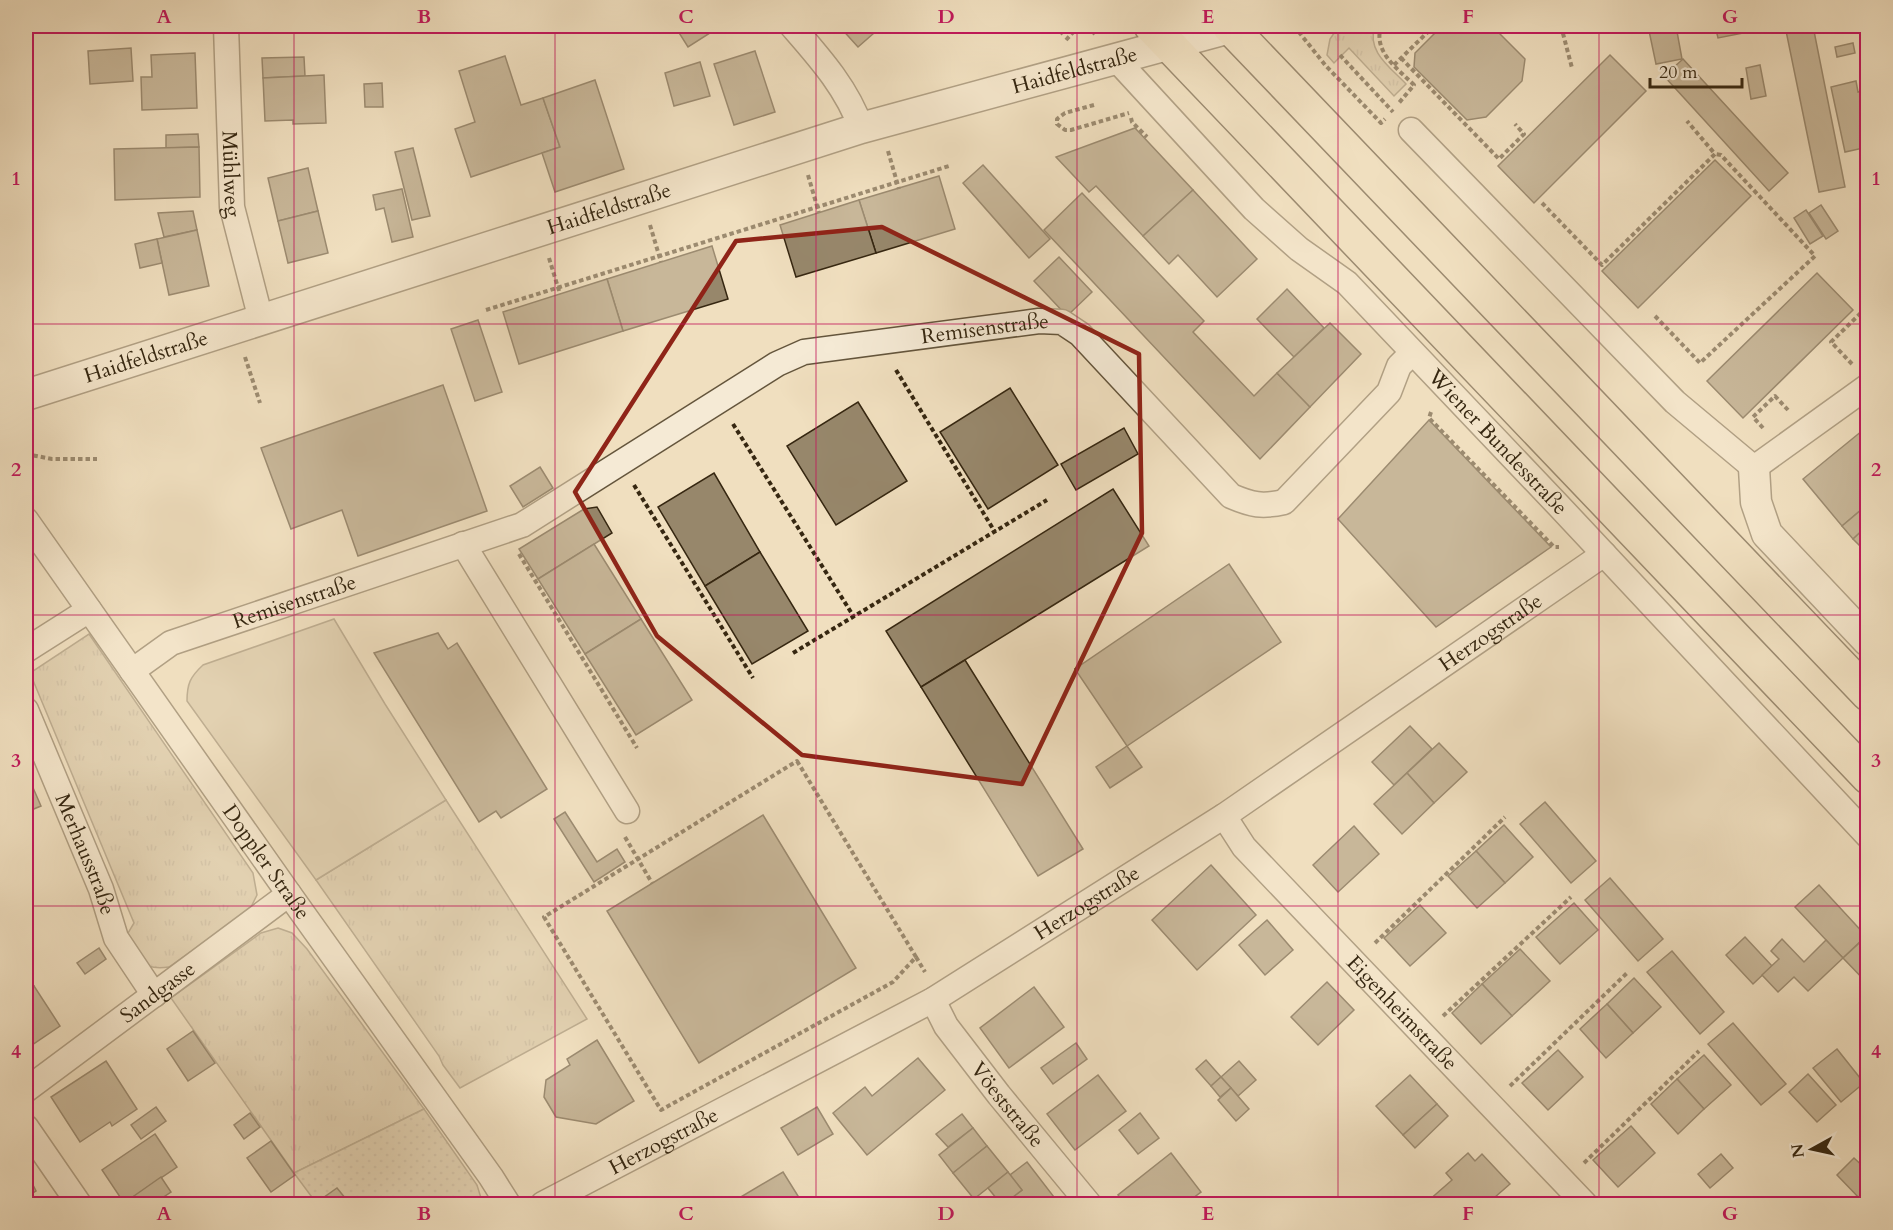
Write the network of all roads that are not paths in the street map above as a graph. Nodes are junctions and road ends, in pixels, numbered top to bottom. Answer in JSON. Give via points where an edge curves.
{"nodes":[{"id":1,"x":226,"y":26,"type":"edge"},
{"id":2,"x":792,"y":26,"type":"edge"},
{"id":3,"x":1232,"y":26,"type":"edge"},
{"id":4,"x":1172,"y":35,"type":"edge"},
{"id":5,"x":1116,"y":59,"type":"junction"},
{"id":6,"x":861,"y":128,"type":"junction"},
{"id":7,"x":1411,"y":130,"type":"dead end"},
{"id":8,"x":261,"y":320,"type":"junction"},
{"id":9,"x":1412,"y":353,"type":"junction"},
{"id":10,"x":1868,"y":386,"type":"edge"},
{"id":11,"x":26,"y":395,"type":"edge"},
{"id":12,"x":1754,"y":468,"type":"junction"},
{"id":13,"x":26,"y":520,"type":"edge"},
{"id":14,"x":463,"y":544,"type":"junction"},
{"id":15,"x":1604,"y":554,"type":"junction"},
{"id":16,"x":89,"y":610,"type":"junction"},
{"id":17,"x":1868,"y":641,"type":"edge"},
{"id":18,"x":26,"y":650,"type":"edge"},
{"id":19,"x":132,"y":671,"type":"junction"},
{"id":20,"x":1868,"y":694,"type":"edge"},
{"id":21,"x":26,"y":710,"type":"edge"},
{"id":22,"x":1868,"y":777,"type":"edge"},
{"id":23,"x":627,"y":811,"type":"road end"},
{"id":24,"x":1224,"y":816,"type":"junction"},
{"id":25,"x":1868,"y":836,"type":"edge"},
{"id":26,"x":289,"y":894,"type":"junction"},
{"id":27,"x":931,"y":990,"type":"junction"},
{"id":28,"x":154,"y":995,"type":"junction"},
{"id":29,"x":26,"y":1090,"type":"edge"},
{"id":30,"x":26,"y":1128,"type":"edge"},
{"id":31,"x":558,"y":1201,"type":"edge"},
{"id":32,"x":78,"y":1204,"type":"edge"},
{"id":33,"x":508,"y":1204,"type":"edge"},
{"id":34,"x":1089,"y":1204,"type":"edge"},
{"id":35,"x":1585,"y":1204,"type":"edge"}],
"edges":[{"from":1,"to":8,"type":"street","name":"Mühlweg","via":[[232,207]]},
{"from":2,"to":6,"type":"street","via":[[829,70],[854,108]]},
{"from":3,"to":4,"type":"street","name":"Haidfeldstraße"},
{"from":3,"to":20,"type":"main road"},
{"from":4,"to":5,"type":"street","name":"Haidfeldstraße"},
{"from":4,"to":22,"type":"main road","name":"Wiener Bundesstraße"},
{"from":5,"to":6,"type":"street","name":"Haidfeldstraße"},
{"from":5,"to":9,"type":"street","name":"Wiener Bundesstraße","via":[[1254,210],[1347,283]]},
{"from":6,"to":8,"type":"street","name":"Haidfeldstraße"},
{"from":7,"to":12,"type":"street","via":[[1675,402]]},
{"from":8,"to":11,"type":"street","name":"Haidfeldstraße"},
{"from":9,"to":14,"type":"street","name":"Remisenstraße","via":[[1399,366],[1389,392],[1284,502],[1270,505],[1252,505],[1231,496],[1080,334],[1062,322],[1039,321],[804,352],[777,364],[522,525]]},
{"from":9,"to":15,"type":"street","name":"Wiener Bundesstraße"},
{"from":10,"to":12,"type":"street"},
{"from":12,"to":17,"type":"street","via":[[1756,502],[1767,534]]},
{"from":13,"to":16,"type":"street","name":"Doppler Straße"},
{"from":14,"to":19,"type":"street","name":"Remisenstraße","via":[[171,643]]},
{"from":14,"to":23,"type":"street"},
{"from":15,"to":24,"type":"street","name":"Herzogstraße"},
{"from":15,"to":25,"type":"street","name":"Wiener Bundesstraße"},
{"from":16,"to":18,"type":"street"},
{"from":16,"to":19,"type":"street","name":"Doppler Straße"},
{"from":19,"to":26,"type":"street","name":"Doppler Straße"},
{"from":21,"to":28,"type":"street","name":"Merhausstraße","via":[[101,889],[116,938]]},
{"from":24,"to":27,"type":"street","name":"Herzogstraße"},
{"from":24,"to":35,"type":"street","name":"Eigenheimstraße","via":[[1244,847]]},
{"from":26,"to":28,"type":"street","name":"Sandgasse"},
{"from":26,"to":33,"type":"street","name":"Doppler Straße"},
{"from":27,"to":31,"type":"street","name":"Herzogstraße"},
{"from":27,"to":34,"type":"street","name":"Vöeststraße","via":[[946,1026]]},
{"from":28,"to":29,"type":"street","name":"Sandgasse"},
{"from":30,"to":32,"type":"street"}]}
